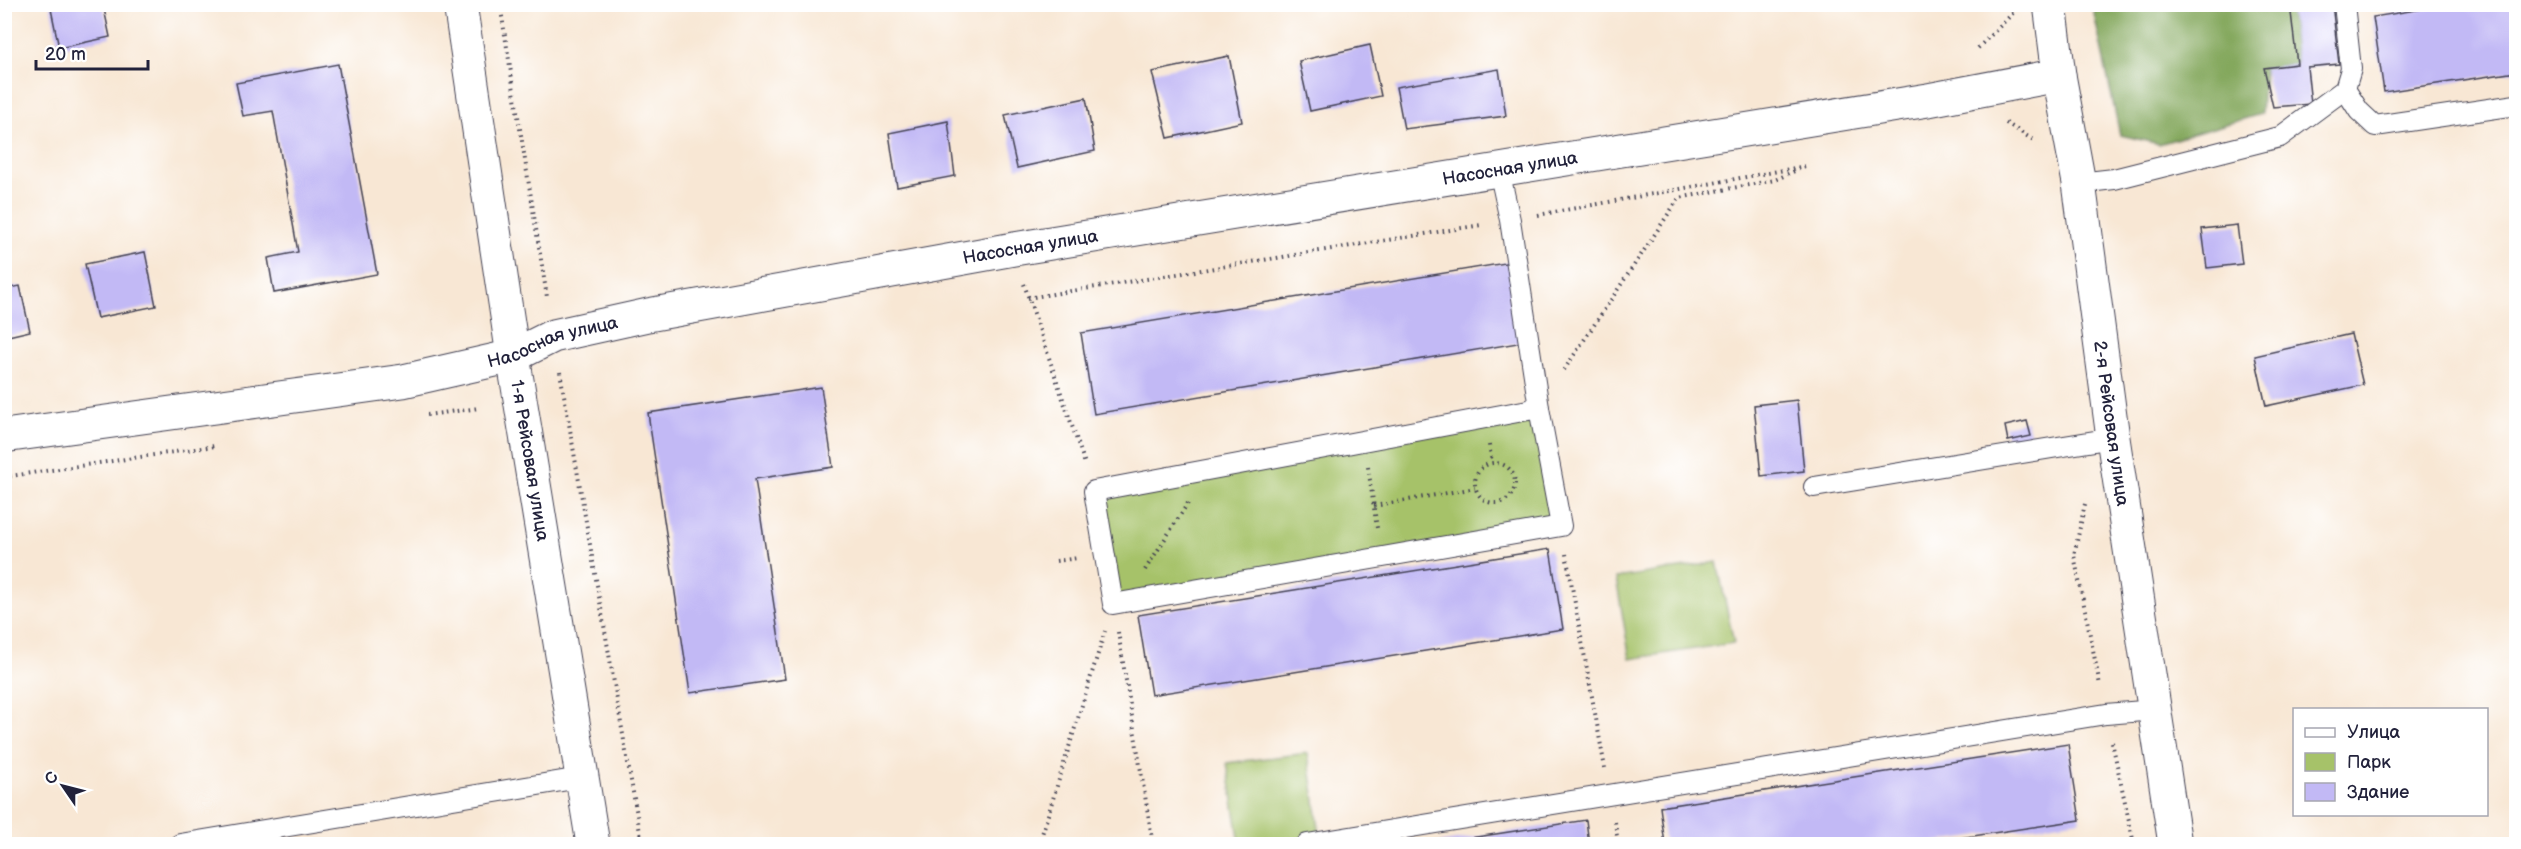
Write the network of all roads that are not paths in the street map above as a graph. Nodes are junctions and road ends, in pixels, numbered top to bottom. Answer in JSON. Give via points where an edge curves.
{"nodes":[{"id":1,"x":460,"y":4,"type":"edge"},
{"id":2,"x":2050,"y":4,"type":"edge"},
{"id":3,"x":2344,"y":4,"type":"edge"},
{"id":4,"x":2059,"y":75,"type":"junction"},
{"id":5,"x":2345,"y":89,"type":"junction"},
{"id":6,"x":2517,"y":105,"type":"edge"},
{"id":7,"x":1499,"y":170,"type":"junction"},
{"id":8,"x":2079,"y":183,"type":"junction"},
{"id":9,"x":513,"y":356,"type":"junction"},
{"id":10,"x":1539,"y":408,"type":"junction"},
{"id":11,"x":4,"y":436,"type":"edge"},
{"id":12,"x":2113,"y":438,"type":"junction"},
{"id":13,"x":1814,"y":487,"type":"dead end"},
{"id":14,"x":2155,"y":710,"type":"junction"},
{"id":15,"x":580,"y":778,"type":"junction"},
{"id":16,"x":180,"y":844,"type":"edge"},
{"id":17,"x":593,"y":844,"type":"edge"},
{"id":18,"x":1307,"y":844,"type":"edge"},
{"id":19,"x":2175,"y":844,"type":"edge"}],
"edges":[{"from":1,"to":9,"type":"street","name":"1-я Рейсовая улица"},
{"from":2,"to":4,"type":"street","name":"2-я Рейсовая улица"},
{"from":3,"to":5,"type":"lane","via":[[2351,69]]},
{"from":4,"to":7,"type":"street","name":"Насосная улица"},
{"from":4,"to":8,"type":"street","name":"2-я Рейсовая улица"},
{"from":5,"to":6,"type":"lane","via":[[2375,126]]},
{"from":5,"to":8,"type":"lane","via":[[2280,137],[2114,179]]},
{"from":7,"to":9,"type":"street","name":"Насосная улица","via":[[1014,249],[648,315],[553,336]]},
{"from":7,"to":10,"type":"lane"},
{"from":8,"to":12,"type":"street","name":"2-я Рейсовая улица"},
{"from":9,"to":11,"type":"street","name":"Насосная улица","via":[[404,381]]},
{"from":9,"to":15,"type":"street","name":"1-я Рейсовая улица"},
{"from":10,"to":10,"type":"lane","via":[[1561,526],[1119,604],[1095,491]]},
{"from":12,"to":13,"type":"lane"},
{"from":12,"to":14,"type":"street","name":"2-я Рейсовая улица"},
{"from":14,"to":18,"type":"lane","via":[[2106,714]]},
{"from":14,"to":19,"type":"street","name":"2-я Рейсовая улица"},
{"from":15,"to":16,"type":"lane"},
{"from":15,"to":17,"type":"street","name":"1-я Рейсовая улица"}]}
